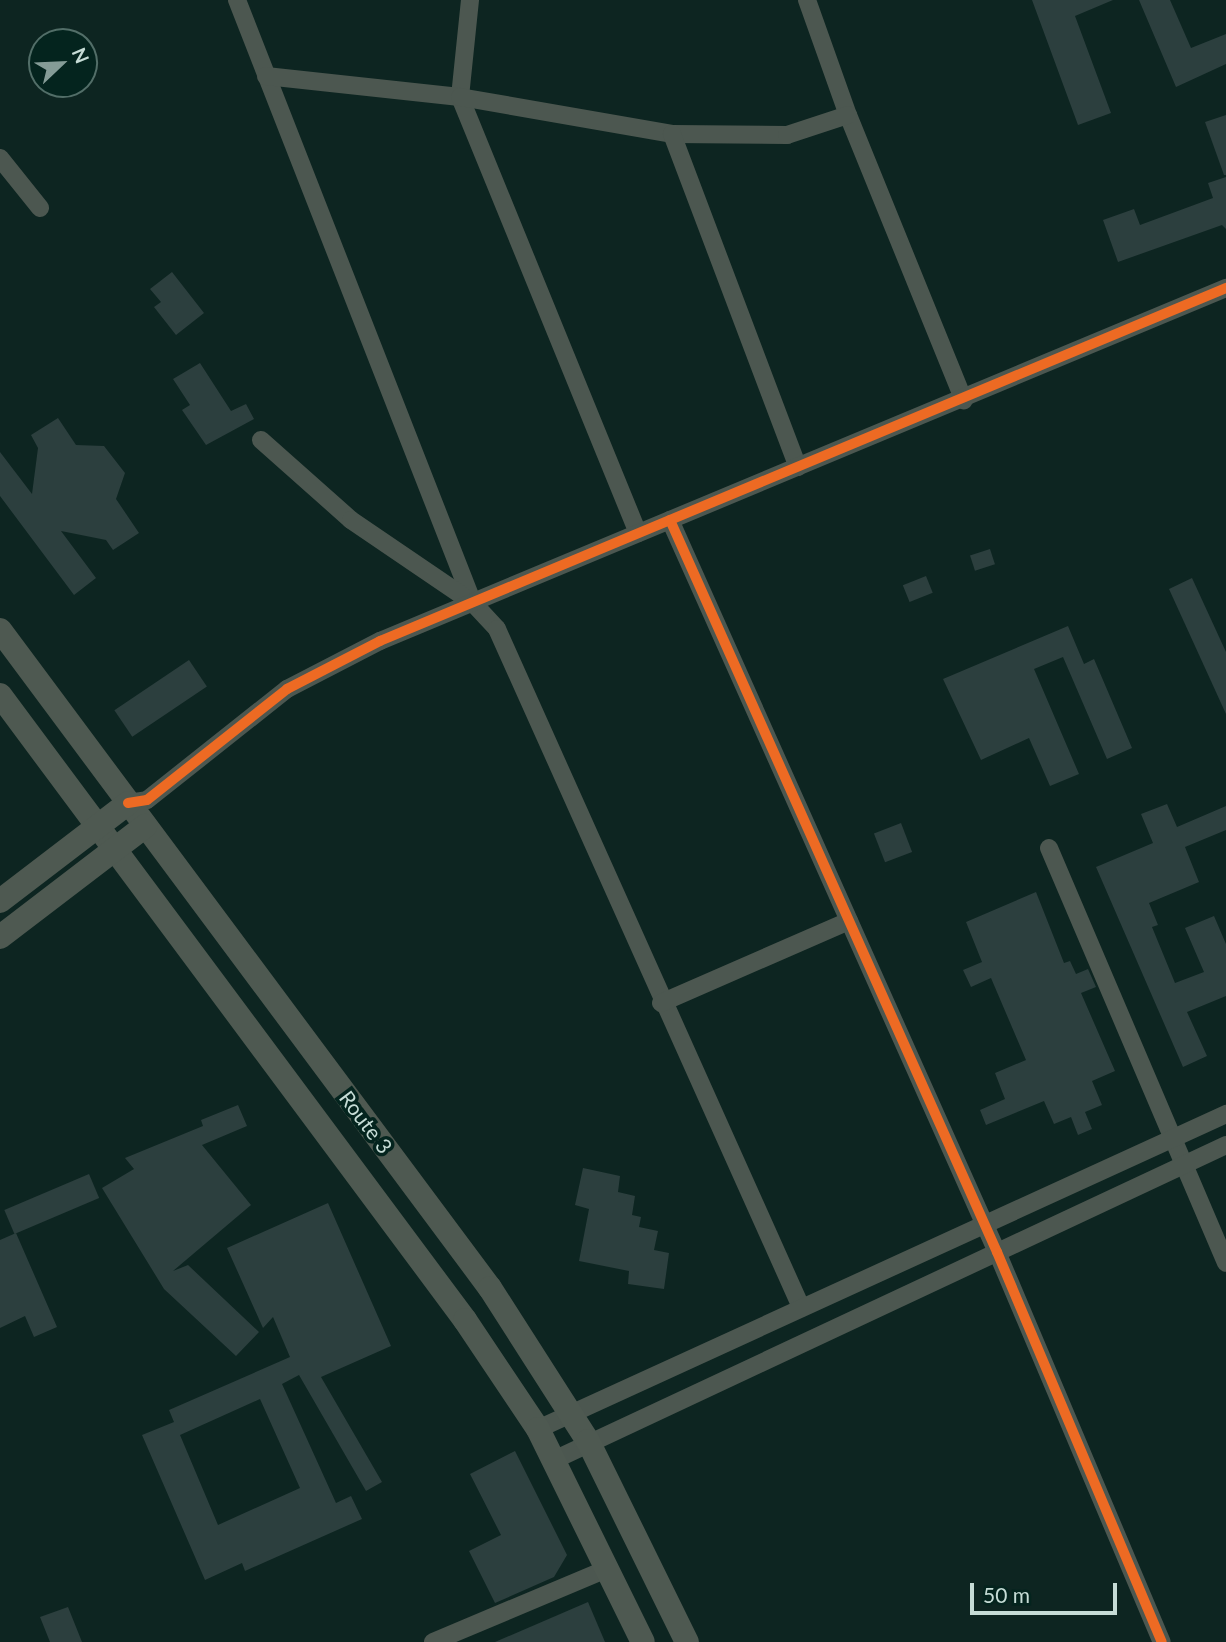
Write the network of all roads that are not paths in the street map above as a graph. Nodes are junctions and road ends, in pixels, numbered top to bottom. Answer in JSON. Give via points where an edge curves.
{"nodes":[{"id":1,"x":237,"y":0,"type":"edge"},
{"id":2,"x":470,"y":0,"type":"edge"},
{"id":3,"x":807,"y":0,"type":"edge"},
{"id":4,"x":266,"y":76,"type":"junction"},
{"id":5,"x":460,"y":97,"type":"junction"},
{"id":6,"x":848,"y":115,"type":"junction"},
{"id":7,"x":673,"y":134,"type":"junction"},
{"id":8,"x":0,"y":158,"type":"edge"},
{"id":9,"x":40,"y":208,"type":"dead end"},
{"id":10,"x":1226,"y":288,"type":"edge"},
{"id":11,"x":964,"y":400,"type":"junction"},
{"id":12,"x":261,"y":440,"type":"dead end"},
{"id":13,"x":799,"y":467,"type":"junction"},
{"id":14,"x":670,"y":520,"type":"junction"},
{"id":15,"x":638,"y":533,"type":"junction"},
{"id":16,"x":474,"y":603,"type":"junction"},
{"id":17,"x":0,"y":630,"type":"edge"},
{"id":18,"x":0,"y":695,"type":"edge"},
{"id":19,"x":138,"y":801,"type":"junction"},
{"id":20,"x":145,"y":826,"type":"junction"},
{"id":21,"x":99,"y":829,"type":"junction"},
{"id":22,"x":1049,"y":849,"type":"dead end"},
{"id":23,"x":116,"y":852,"type":"junction"},
{"id":24,"x":0,"y":901,"type":"edge"},
{"id":25,"x":849,"y":921,"type":"junction"},
{"id":26,"x":0,"y":937,"type":"edge"},
{"id":27,"x":662,"y":1003,"type":"junction"},
{"id":28,"x":1226,"y":1114,"type":"edge"},
{"id":29,"x":1172,"y":1137,"type":"junction"},
{"id":30,"x":1226,"y":1145,"type":"edge"},
{"id":31,"x":1183,"y":1164,"type":"junction"},
{"id":32,"x":983,"y":1224,"type":"junction"},
{"id":33,"x":997,"y":1252,"type":"junction"},
{"id":34,"x":1226,"y":1263,"type":"edge"},
{"id":35,"x":801,"y":1307,"type":"junction"},
{"id":36,"x":572,"y":1412,"type":"junction"},
{"id":37,"x":538,"y":1429,"type":"junction"},
{"id":38,"x":588,"y":1441,"type":"junction"},
{"id":39,"x":554,"y":1460,"type":"junction"},
{"id":40,"x":609,"y":1568,"type":"junction"},
{"id":41,"x":433,"y":1642,"type":"edge"},
{"id":42,"x":643,"y":1642,"type":"edge"},
{"id":43,"x":687,"y":1642,"type":"edge"},
{"id":44,"x":1162,"y":1642,"type":"edge"}],
"edges":[{"from":1,"to":4,"type":"street"},
{"from":2,"to":5,"type":"street"},
{"from":3,"to":6,"type":"street"},
{"from":4,"to":5,"type":"street"},
{"from":4,"to":16,"type":"street"},
{"from":5,"to":7,"type":"street"},
{"from":5,"to":15,"type":"street"},
{"from":6,"to":7,"type":"street","via":[[787,135]]},
{"from":6,"to":11,"type":"street"},
{"from":7,"to":13,"type":"street"},
{"from":8,"to":9,"type":"street"},
{"from":10,"to":11,"type":"street"},
{"from":11,"to":13,"type":"street"},
{"from":12,"to":16,"type":"street","via":[[351,520]]},
{"from":13,"to":14,"type":"street"},
{"from":14,"to":15,"type":"street"},
{"from":14,"to":25,"type":"street"},
{"from":15,"to":16,"type":"street"},
{"from":16,"to":19,"type":"street","via":[[380,641],[287,688]]},
{"from":16,"to":27,"type":"street","via":[[497,629]]},
{"from":17,"to":19,"type":"main road","name":"Route 3"},
{"from":18,"to":21,"type":"main road"},
{"from":19,"to":20,"type":"main road","name":"Route 3"},
{"from":19,"to":21,"type":"main road"},
{"from":20,"to":23,"type":"main road"},
{"from":20,"to":36,"type":"main road","name":"Route 3","via":[[490,1288]]},
{"from":21,"to":23,"type":"main road"},
{"from":21,"to":24,"type":"main road"},
{"from":22,"to":29,"type":"street"},
{"from":23,"to":26,"type":"main road"},
{"from":23,"to":37,"type":"main road","via":[[465,1320]]},
{"from":25,"to":27,"type":"street"},
{"from":25,"to":32,"type":"street"},
{"from":27,"to":35,"type":"street"},
{"from":28,"to":29,"type":"street"},
{"from":29,"to":31,"type":"street"},
{"from":29,"to":32,"type":"street"},
{"from":30,"to":31,"type":"street"},
{"from":31,"to":33,"type":"street"},
{"from":31,"to":34,"type":"street"},
{"from":32,"to":33,"type":"street"},
{"from":32,"to":35,"type":"street"},
{"from":33,"to":38,"type":"street"},
{"from":33,"to":44,"type":"street"},
{"from":35,"to":36,"type":"street"},
{"from":36,"to":37,"type":"street"},
{"from":36,"to":38,"type":"main road","name":"Route 3"},
{"from":37,"to":39,"type":"main road"},
{"from":38,"to":39,"type":"street"},
{"from":38,"to":43,"type":"main road","name":"Route 3"},
{"from":39,"to":40,"type":"main road"},
{"from":40,"to":41,"type":"street"},
{"from":40,"to":42,"type":"main road"}]}
